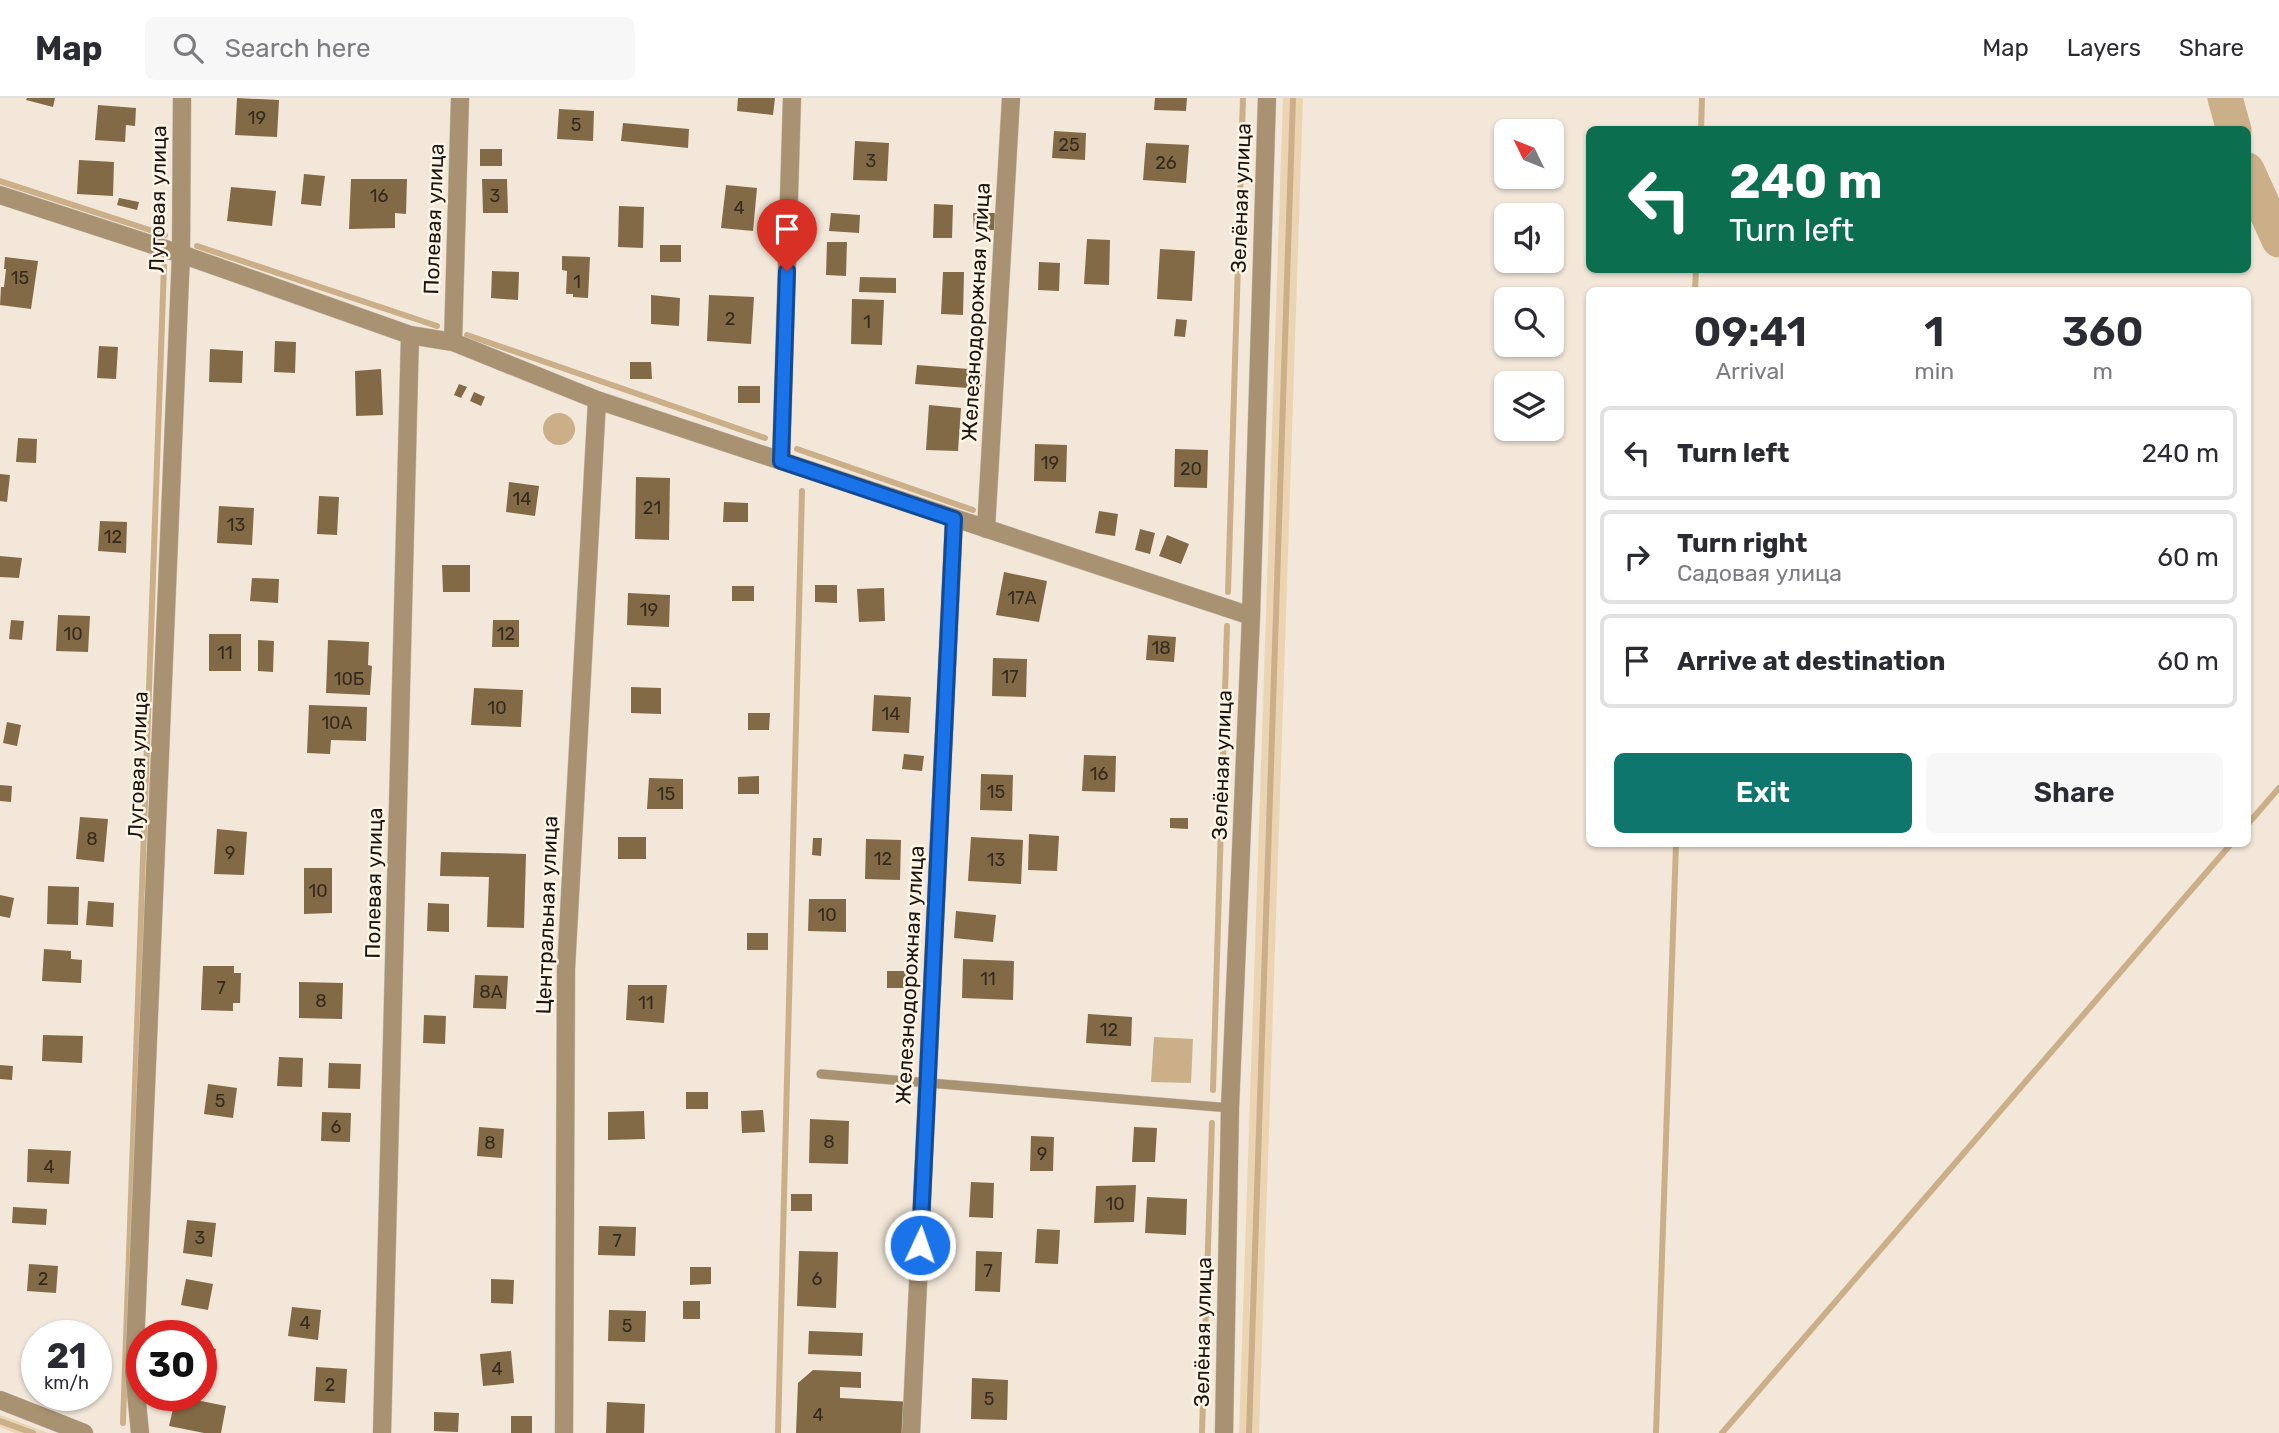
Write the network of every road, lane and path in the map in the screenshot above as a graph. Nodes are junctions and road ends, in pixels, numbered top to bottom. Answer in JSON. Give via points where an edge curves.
{"nodes":[{"id":1,"x":182,"y":98,"type":"edge"},
{"id":2,"x":460,"y":98,"type":"edge"},
{"id":3,"x":792,"y":98,"type":"edge"},
{"id":4,"x":1011,"y":98,"type":"edge"},
{"id":5,"x":1267,"y":98,"type":"edge"},
{"id":6,"x":0,"y":195,"type":"edge"},
{"id":7,"x":181,"y":254,"type":"junction"},
{"id":8,"x":410,"y":335,"type":"junction"},
{"id":9,"x":453,"y":342,"type":"junction"},
{"id":10,"x":597,"y":400,"type":"junction"},
{"id":11,"x":781,"y":461,"type":"junction"},
{"id":12,"x":954,"y":519,"type":"junction"},
{"id":13,"x":986,"y":529,"type":"junction"},
{"id":14,"x":1251,"y":616,"type":"junction"},
{"id":15,"x":821,"y":1074,"type":"dead end"},
{"id":16,"x":928,"y":1083,"type":"junction"},
{"id":17,"x":1230,"y":1108,"type":"junction"},
{"id":18,"x":0,"y":1400,"type":"edge"},
{"id":19,"x":84,"y":1433,"type":"edge"},
{"id":20,"x":140,"y":1433,"type":"edge"},
{"id":21,"x":382,"y":1433,"type":"edge"},
{"id":22,"x":564,"y":1433,"type":"edge"},
{"id":23,"x":911,"y":1433,"type":"edge"},
{"id":24,"x":1224,"y":1433,"type":"edge"}],
"edges":[{"from":1,"to":7,"type":"street","name":"Луговая улица"},
{"from":2,"to":9,"type":"street","name":"Полевая улица"},
{"from":3,"to":11,"type":"street"},
{"from":4,"to":13,"type":"street","name":"Железнодорожная улица"},
{"from":5,"to":14,"type":"street","name":"Зелёная улица"},
{"from":6,"to":7,"type":"street"},
{"from":7,"to":8,"type":"street"},
{"from":7,"to":20,"type":"street","name":"Луговая улица","via":[[134,1372]]},
{"from":8,"to":9,"type":"street"},
{"from":8,"to":21,"type":"street","name":"Полевая улица"},
{"from":9,"to":10,"type":"street"},
{"from":10,"to":11,"type":"street"},
{"from":10,"to":22,"type":"street","name":"Центральная улица","via":[[566,969]]},
{"from":11,"to":12,"type":"street"},
{"from":12,"to":13,"type":"street"},
{"from":12,"to":16,"type":"street","name":"Железнодорожная улица"},
{"from":13,"to":14,"type":"street"},
{"from":14,"to":17,"type":"street","name":"Зелёная улица"},
{"from":15,"to":16,"type":"lane"},
{"from":16,"to":17,"type":"lane"},
{"from":16,"to":23,"type":"street","name":"Железнодорожная улица"},
{"from":17,"to":24,"type":"street","name":"Зелёная улица"},
{"from":18,"to":19,"type":"street"}]}
